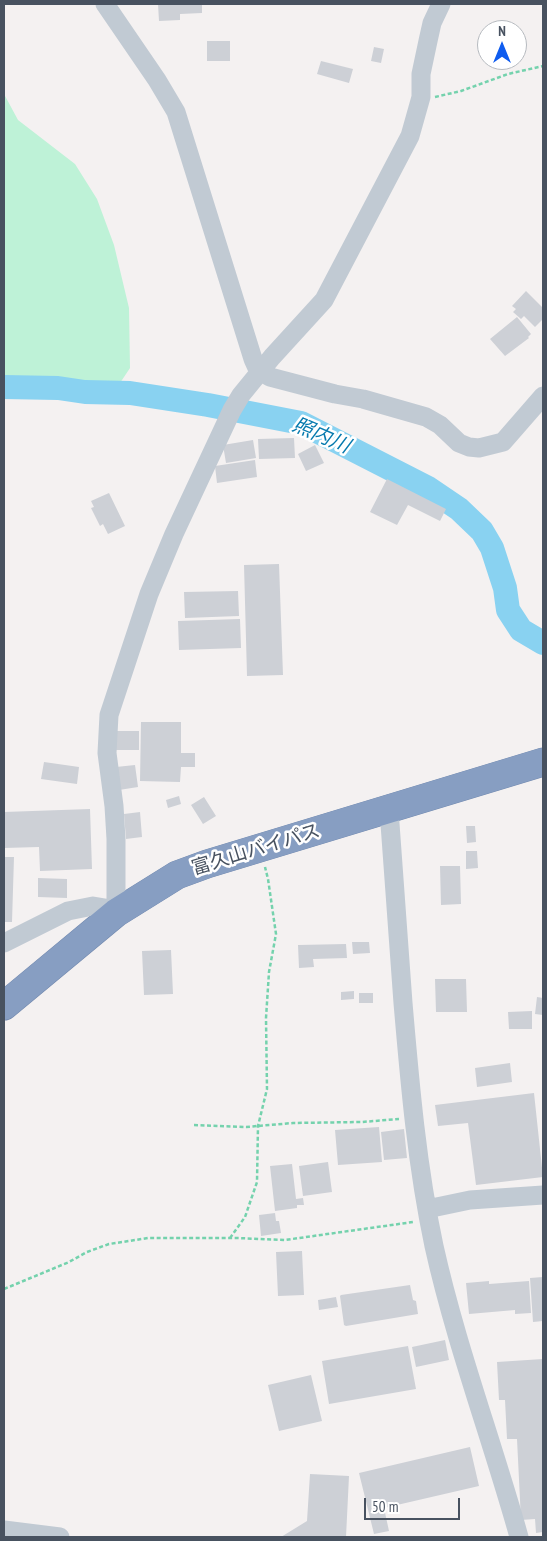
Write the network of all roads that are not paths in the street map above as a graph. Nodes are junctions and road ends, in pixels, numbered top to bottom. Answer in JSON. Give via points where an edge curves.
{"nodes":[{"id":1,"x":105,"y":4,"type":"edge"},
{"id":2,"x":441,"y":4,"type":"edge"},
{"id":3,"x":260,"y":372,"type":"junction"},
{"id":4,"x":543,"y":396,"type":"edge"},
{"id":5,"x":543,"y":762,"type":"edge"},
{"id":6,"x":389,"y":810,"type":"junction"},
{"id":7,"x":116,"y":913,"type":"junction"},
{"id":8,"x":4,"y":942,"type":"edge"},
{"id":9,"x":4,"y":1006,"type":"edge"},
{"id":10,"x":543,"y":1195,"type":"edge"},
{"id":11,"x":428,"y":1214,"type":"junction"},
{"id":12,"x":4,"y":1530,"type":"edge"},
{"id":13,"x":60,"y":1537,"type":"edge"},
{"id":14,"x":518,"y":1537,"type":"edge"}],
"edges":[{"from":1,"to":3,"type":"street","via":[[176,112],[253,360]]},
{"from":2,"to":3,"type":"street","via":[[432,23],[421,74],[421,97],[410,136],[324,300]]},
{"from":3,"to":4,"type":"street","via":[[426,417],[459,443],[479,448],[502,442]]},
{"from":3,"to":7,"type":"street","via":[[232,410],[174,534],[149,594],[109,715],[107,753],[115,831]]},
{"from":5,"to":6,"type":"highway","name":"富久山バイパス"},
{"from":6,"to":7,"type":"highway","name":"富久山バイパス","via":[[177,875]]},
{"from":6,"to":11,"type":"street","via":[[413,1117]]},
{"from":7,"to":8,"type":"street","via":[[93,906],[68,911]]},
{"from":7,"to":9,"type":"highway","name":"富久山バイパス"},
{"from":10,"to":11,"type":"street","via":[[470,1200]]},
{"from":11,"to":14,"type":"street","via":[[456,1328]]},
{"from":12,"to":13,"type":"street"}]}
